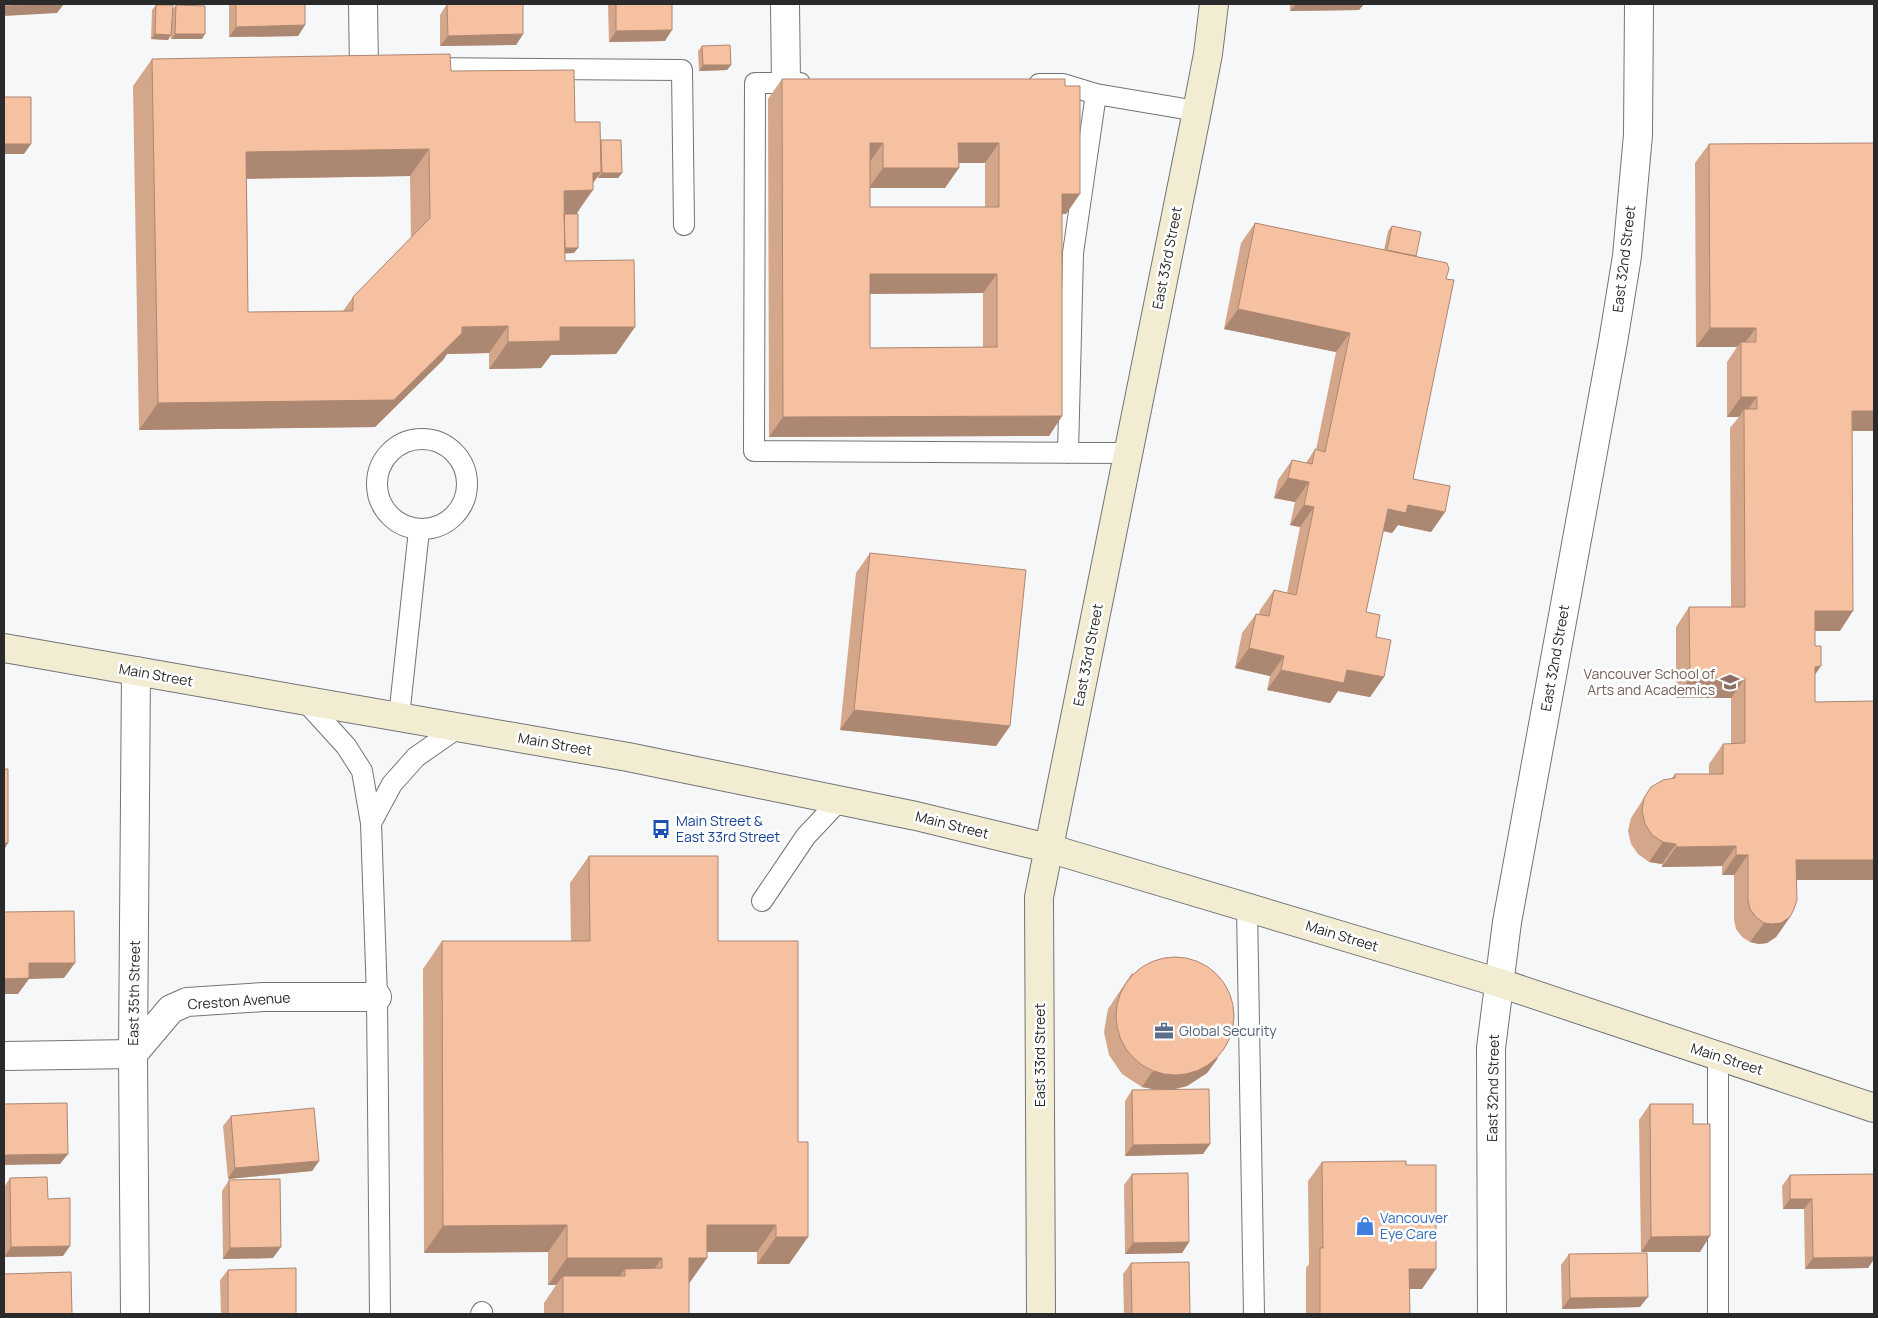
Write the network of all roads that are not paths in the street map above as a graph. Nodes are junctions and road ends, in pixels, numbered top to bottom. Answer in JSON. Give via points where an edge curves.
{"nodes":[{"id":1,"x":363,"y":4,"type":"edge"},
{"id":2,"x":786,"y":4,"type":"edge"},
{"id":3,"x":1214,"y":4,"type":"edge"},
{"id":4,"x":1639,"y":4,"type":"edge"},
{"id":5,"x":374,"y":68,"type":"edge"},
{"id":6,"x":403,"y":68,"type":"edge"},
{"id":7,"x":786,"y":83,"type":"junction"},
{"id":8,"x":816,"y":83,"type":"edge"},
{"id":9,"x":1023,"y":84,"type":"edge"},
{"id":10,"x":1096,"y":94,"type":"junction"},
{"id":11,"x":1197,"y":111,"type":"junction"},
{"id":12,"x":684,"y":225,"type":"dead end"},
{"id":13,"x":1068,"y":452,"type":"junction"},
{"id":14,"x":1129,"y":453,"type":"junction"},
{"id":15,"x":419,"y":530,"type":"junction"},
{"id":16,"x":4,"y":648,"type":"edge"},
{"id":17,"x":136,"y":671,"type":"junction"},
{"id":18,"x":306,"y":701,"type":"junction"},
{"id":19,"x":399,"y":717,"type":"junction"},
{"id":20,"x":459,"y":727,"type":"junction"},
{"id":21,"x":840,"y":800,"type":"junction"},
{"id":22,"x":371,"y":824,"type":"junction"},
{"id":23,"x":1048,"y":848,"type":"junction"},
{"id":24,"x":762,"y":901,"type":"dead end"},
{"id":25,"x":1247,"y":908,"type":"junction"},
{"id":26,"x":1500,"y":983,"type":"junction"},
{"id":27,"x":377,"y":996,"type":"junction"},
{"id":28,"x":133,"y":1054,"type":"junction"},
{"id":29,"x":4,"y":1056,"type":"edge"},
{"id":30,"x":1718,"y":1056,"type":"junction"},
{"id":31,"x":1874,"y":1108,"type":"edge"},
{"id":32,"x":135,"y":1314,"type":"edge"},
{"id":33,"x":380,"y":1314,"type":"edge"},
{"id":34,"x":1041,"y":1314,"type":"edge"},
{"id":35,"x":1254,"y":1314,"type":"edge"},
{"id":36,"x":1492,"y":1314,"type":"edge"},
{"id":37,"x":1718,"y":1314,"type":"edge"}],
"edges":[{"from":1,"to":5,"type":"street"},
{"from":2,"to":7,"type":"street"},
{"from":3,"to":11,"type":"main road","name":"East 33rd Street"},
{"from":4,"to":26,"type":"street","name":"East 32nd Street","via":[[1638,135],[1627,256],[1507,922]]},
{"from":6,"to":12,"type":"lane","via":[[682,70]]},
{"from":7,"to":8,"type":"lane"},
{"from":7,"to":13,"type":"lane","via":[[755,83],[754,451]]},
{"from":9,"to":10,"type":"lane","via":[[1063,84]]},
{"from":10,"to":11,"type":"lane"},
{"from":10,"to":13,"type":"lane","via":[[1073,253]]},
{"from":11,"to":14,"type":"main road","name":"East 33rd Street"},
{"from":13,"to":14,"type":"lane"},
{"from":14,"to":23,"type":"main road","name":"East 33rd Street"},
{"from":15,"to":15,"type":"lane","via":[[437,528],[452,518],[463,504],[468,486],[465,468],[456,453],[441,442],[424,438],[406,440],[390,450],[380,464],[376,481],[378,499],[388,514],[402,526]]},
{"from":15,"to":19,"type":"lane"},
{"from":16,"to":17,"type":"main road","name":"Main Street"},
{"from":17,"to":18,"type":"main road","name":"Main Street"},
{"from":17,"to":28,"type":"street","name":"East 35th Street"},
{"from":18,"to":19,"type":"main road","name":"Main Street"},
{"from":18,"to":22,"type":"lane","via":[[346,746],[362,771]]},
{"from":19,"to":20,"type":"main road","name":"Main Street"},
{"from":20,"to":21,"type":"main road","name":"Main Street"},
{"from":20,"to":22,"type":"lane","via":[[416,757],[392,784]]},
{"from":21,"to":23,"type":"main road","name":"Main Street"},
{"from":21,"to":24,"type":"lane","via":[[806,836]]},
{"from":22,"to":27,"type":"lane"},
{"from":23,"to":25,"type":"main road","name":"Main Street"},
{"from":23,"to":34,"type":"main road","name":"East 33rd Street","via":[[1039,897]]},
{"from":25,"to":26,"type":"main road","name":"Main Street"},
{"from":25,"to":35,"type":"lane"},
{"from":26,"to":30,"type":"main road","name":"Main Street"},
{"from":26,"to":36,"type":"street","name":"East 32nd Street","via":[[1492,1048]]},
{"from":27,"to":28,"type":"street","name":"Creston Avenue","via":[[264,997],[187,1002],[171,1009]]},
{"from":27,"to":33,"type":"lane"},
{"from":28,"to":29,"type":"street"},
{"from":28,"to":32,"type":"street","name":"East 35th Street"},
{"from":30,"to":31,"type":"main road","name":"Main Street"},
{"from":30,"to":37,"type":"lane"}]}
